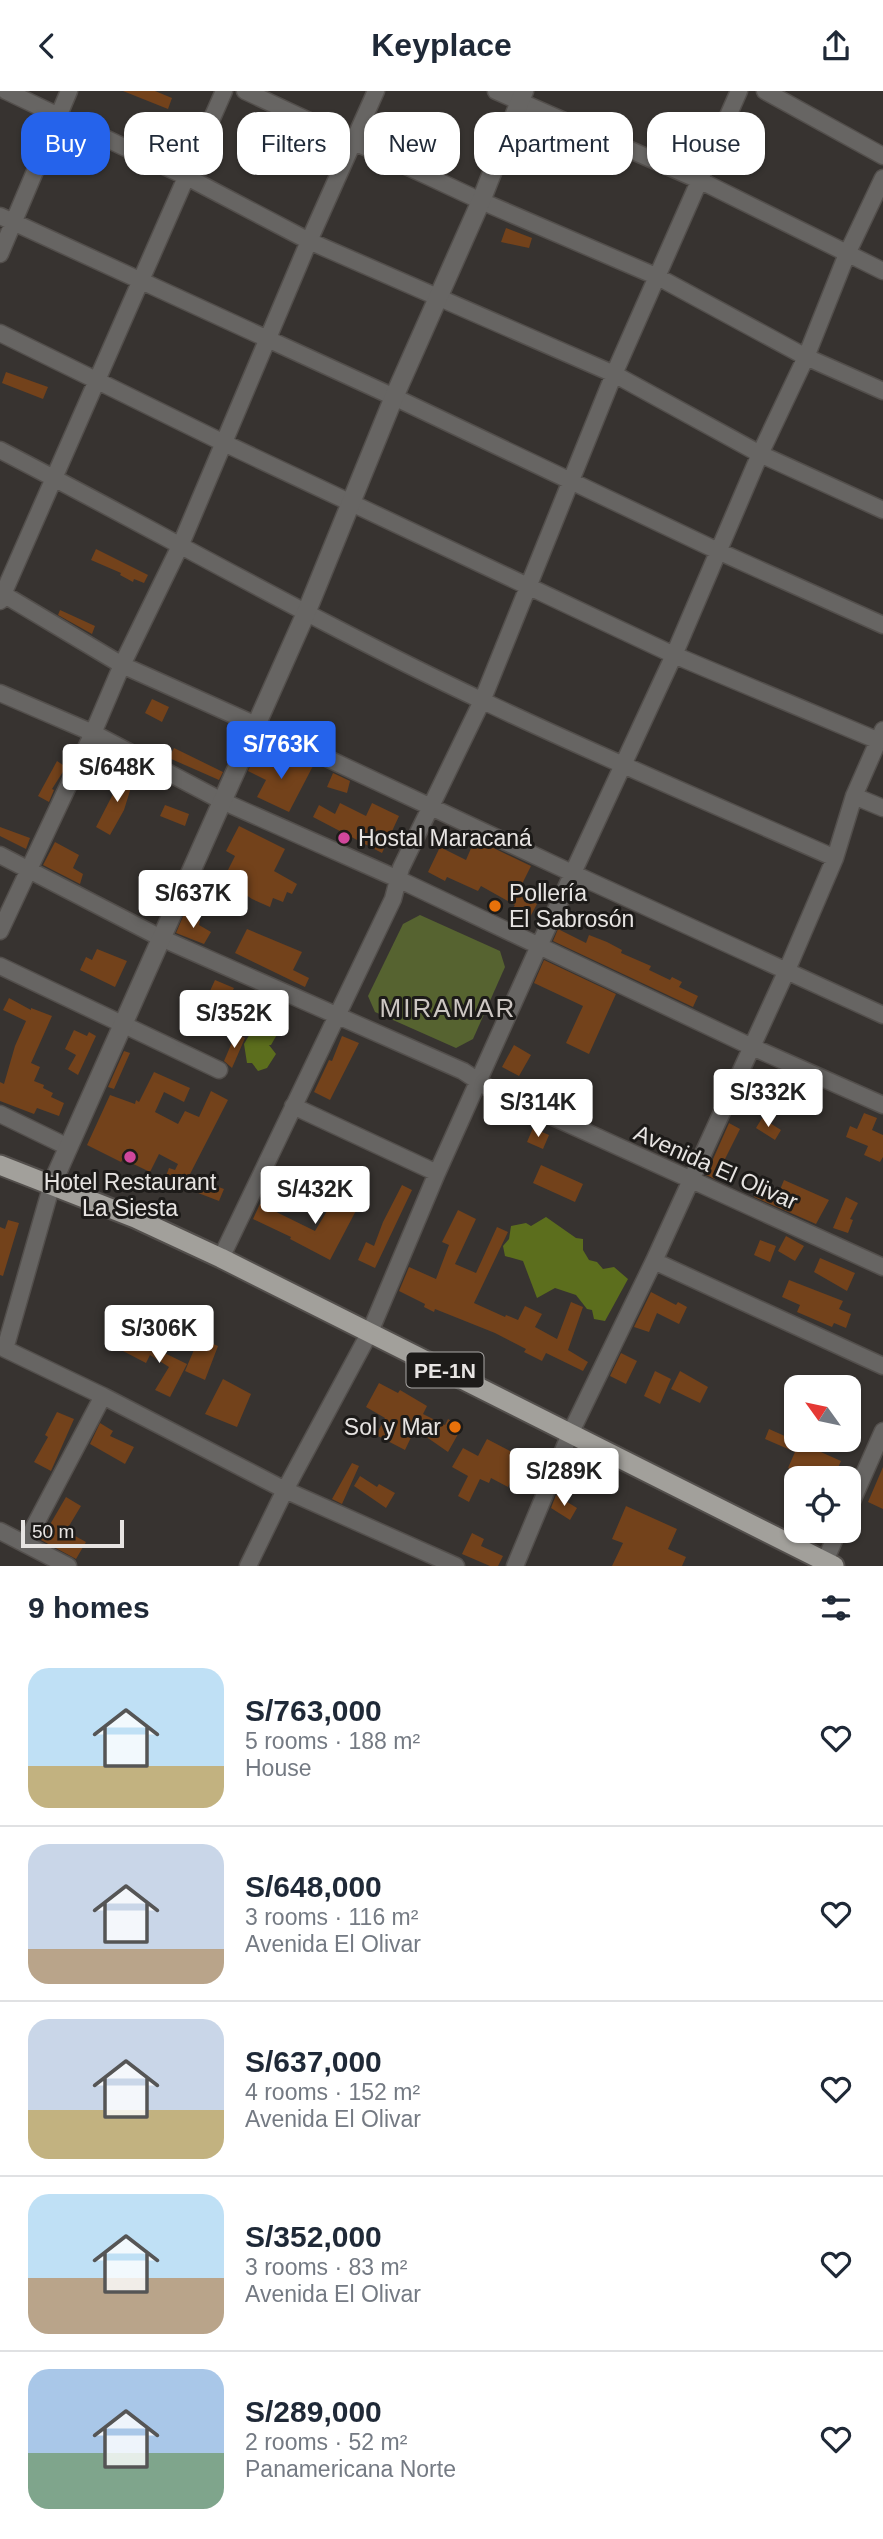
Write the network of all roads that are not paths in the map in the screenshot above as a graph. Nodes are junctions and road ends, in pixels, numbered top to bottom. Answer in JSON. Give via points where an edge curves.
{"nodes":[{"id":1,"x":6,"y":91,"type":"edge"},
{"id":2,"x":69,"y":91,"type":"edge"},
{"id":3,"x":224,"y":91,"type":"edge"},
{"id":4,"x":244,"y":91,"type":"edge"},
{"id":5,"x":376,"y":91,"type":"edge"},
{"id":6,"x":496,"y":91,"type":"edge"},
{"id":7,"x":740,"y":91,"type":"edge"},
{"id":8,"x":765,"y":91,"type":"edge"},
{"id":9,"x":522,"y":97,"type":"edge"},
{"id":10,"x":52,"y":112,"type":"edge"},
{"id":11,"x":60,"y":112,"type":"edge"},
{"id":12,"x":110,"y":140,"type":"edge"},
{"id":13,"x":355,"y":141,"type":"junction"},
{"id":14,"x":883,"y":156,"type":"edge"},
{"id":15,"x":29,"y":175,"type":"edge"},
{"id":16,"x":187,"y":177,"type":"junction"},
{"id":17,"x":883,"y":178,"type":"edge"},
{"id":18,"x":701,"y":181,"type":"junction"},
{"id":19,"x":481,"y":201,"type":"junction"},
{"id":20,"x":7,"y":219,"type":"edge"},
{"id":21,"x":309,"y":240,"type":"junction"},
{"id":22,"x":0,"y":254,"type":"edge"},
{"id":23,"x":847,"y":254,"type":"junction"},
{"id":24,"x":883,"y":271,"type":"edge"},
{"id":25,"x":658,"y":277,"type":"junction"},
{"id":26,"x":140,"y":280,"type":"junction"},
{"id":27,"x":438,"y":297,"type":"junction"},
{"id":28,"x":0,"y":333,"type":"edge"},
{"id":29,"x":268,"y":339,"type":"junction"},
{"id":30,"x":806,"y":357,"type":"junction"},
{"id":31,"x":614,"y":374,"type":"junction"},
{"id":32,"x":96,"y":380,"type":"junction"},
{"id":33,"x":883,"y":391,"type":"edge"},
{"id":34,"x":394,"y":397,"type":"junction"},
{"id":35,"x":224,"y":443,"type":"junction"},
{"id":36,"x":0,"y":450,"type":"edge"},
{"id":37,"x":760,"y":454,"type":"junction"},
{"id":38,"x":55,"y":479,"type":"junction"},
{"id":39,"x":571,"y":481,"type":"junction"},
{"id":40,"x":351,"y":501,"type":"junction"},
{"id":41,"x":883,"y":510,"type":"edge"},
{"id":42,"x":180,"y":544,"type":"junction"},
{"id":43,"x":718,"y":551,"type":"junction"},
{"id":44,"x":6,"y":570,"type":"edge"},
{"id":45,"x":528,"y":586,"type":"junction"},
{"id":46,"x":2,"y":598,"type":"edge"},
{"id":47,"x":306,"y":613,"type":"junction"},
{"id":48,"x":883,"y":625,"type":"edge"},
{"id":49,"x":674,"y":655,"type":"junction"},
{"id":50,"x":122,"y":665,"type":"junction"},
{"id":51,"x":0,"y":693,"type":"edge"},
{"id":52,"x":482,"y":701,"type":"junction"},
{"id":53,"x":256,"y":725,"type":"junction"},
{"id":54,"x":93,"y":733,"type":"junction"},
{"id":55,"x":881,"y":736,"type":"edge"},
{"id":56,"x":623,"y":765,"type":"junction"},
{"id":57,"x":854,"y":796,"type":"junction"},
{"id":58,"x":222,"y":801,"type":"junction"},
{"id":59,"x":430,"y":807,"type":"junction"},
{"id":60,"x":883,"y":808,"type":"edge"},
{"id":61,"x":0,"y":855,"type":"edge"},
{"id":62,"x":835,"y":858,"type":"junction"},
{"id":63,"x":29,"y":870,"type":"junction"},
{"id":64,"x":572,"y":873,"type":"junction"},
{"id":65,"x":398,"y":879,"type":"junction"},
{"id":66,"x":0,"y":931,"type":"edge"},
{"id":67,"x":161,"y":938,"type":"junction"},
{"id":68,"x":539,"y":946,"type":"junction"},
{"id":69,"x":0,"y":966,"type":"edge"},
{"id":70,"x":787,"y":970,"type":"junction"},
{"id":71,"x":883,"y":1015,"type":"edge"},
{"id":72,"x":337,"y":1016,"type":"junction"},
{"id":73,"x":122,"y":1025,"type":"junction"},
{"id":74,"x":752,"y":1047,"type":"junction"},
{"id":75,"x":219,"y":1070,"type":"dead end"},
{"id":76,"x":478,"y":1081,"type":"junction"},
{"id":77,"x":883,"y":1105,"type":"edge"},
{"id":78,"x":293,"y":1106,"type":"junction"},
{"id":79,"x":0,"y":1114,"type":"edge"},
{"id":80,"x":68,"y":1147,"type":"junction"},
{"id":81,"x":0,"y":1165,"type":"edge"},
{"id":82,"x":437,"y":1173,"type":"junction"},
{"id":83,"x":690,"y":1181,"type":"junction"},
{"id":84,"x":52,"y":1184,"type":"junction"},
{"id":85,"x":221,"y":1258,"type":"junction"},
{"id":86,"x":654,"y":1261,"type":"junction"},
{"id":87,"x":883,"y":1267,"type":"edge"},
{"id":88,"x":370,"y":1332,"type":"junction"},
{"id":89,"x":3,"y":1353,"type":"edge"},
{"id":90,"x":883,"y":1366,"type":"edge"},
{"id":91,"x":103,"y":1396,"type":"junction"},
{"id":92,"x":883,"y":1431,"type":"edge"},
{"id":93,"x":570,"y":1434,"type":"junction"},
{"id":94,"x":861,"y":1481,"type":"edge"},
{"id":95,"x":285,"y":1490,"type":"junction"},
{"id":96,"x":0,"y":1531,"type":"edge"},
{"id":97,"x":834,"y":1543,"type":"edge"},
{"id":98,"x":25,"y":1544,"type":"junction"},
{"id":99,"x":827,"y":1565,"type":"edge"},
{"id":100,"x":68,"y":1566,"type":"edge"},
{"id":101,"x":248,"y":1566,"type":"edge"},
{"id":102,"x":456,"y":1566,"type":"edge"},
{"id":103,"x":515,"y":1566,"type":"edge"}],
"edges":[{"from":1,"to":10,"type":"street"},
{"from":2,"to":11,"type":"street"},
{"from":3,"to":16,"type":"street"},
{"from":4,"to":13,"type":"street"},
{"from":5,"to":13,"type":"street"},
{"from":6,"to":9,"type":"street"},
{"from":7,"to":18,"type":"street"},
{"from":8,"to":14,"type":"street"},
{"from":9,"to":18,"type":"street"},
{"from":9,"to":19,"type":"street"},
{"from":12,"to":16,"type":"street"},
{"from":13,"to":19,"type":"street"},
{"from":13,"to":21,"type":"street"},
{"from":15,"to":20,"type":"street"},
{"from":16,"to":21,"type":"street"},
{"from":16,"to":26,"type":"street"},
{"from":17,"to":23,"type":"street"},
{"from":18,"to":23,"type":"street"},
{"from":18,"to":25,"type":"street"},
{"from":19,"to":25,"type":"street"},
{"from":19,"to":27,"type":"street"},
{"from":20,"to":22,"type":"street"},
{"from":20,"to":26,"type":"street"},
{"from":21,"to":27,"type":"street"},
{"from":21,"to":29,"type":"street"},
{"from":23,"to":24,"type":"street"},
{"from":23,"to":30,"type":"street"},
{"from":25,"to":30,"type":"street"},
{"from":25,"to":31,"type":"street"},
{"from":26,"to":29,"type":"street"},
{"from":26,"to":32,"type":"street"},
{"from":27,"to":31,"type":"street"},
{"from":27,"to":34,"type":"street"},
{"from":28,"to":32,"type":"street"},
{"from":29,"to":34,"type":"street"},
{"from":29,"to":35,"type":"street"},
{"from":30,"to":33,"type":"street"},
{"from":30,"to":37,"type":"street"},
{"from":31,"to":37,"type":"street"},
{"from":31,"to":39,"type":"street"},
{"from":32,"to":35,"type":"street"},
{"from":32,"to":38,"type":"street"},
{"from":34,"to":39,"type":"street"},
{"from":34,"to":40,"type":"street"},
{"from":35,"to":40,"type":"street"},
{"from":35,"to":42,"type":"street"},
{"from":36,"to":38,"type":"street"},
{"from":37,"to":41,"type":"street"},
{"from":37,"to":43,"type":"street"},
{"from":38,"to":42,"type":"street"},
{"from":38,"to":44,"type":"street"},
{"from":39,"to":43,"type":"street"},
{"from":39,"to":45,"type":"street"},
{"from":40,"to":45,"type":"street"},
{"from":40,"to":47,"type":"street"},
{"from":42,"to":47,"type":"street"},
{"from":42,"to":50,"type":"street"},
{"from":43,"to":48,"type":"street"},
{"from":43,"to":49,"type":"street"},
{"from":44,"to":46,"type":"street"},
{"from":45,"to":49,"type":"street"},
{"from":45,"to":52,"type":"street"},
{"from":46,"to":50,"type":"street"},
{"from":47,"to":52,"type":"street"},
{"from":47,"to":53,"type":"street"},
{"from":49,"to":55,"type":"street"},
{"from":49,"to":56,"type":"street"},
{"from":50,"to":53,"type":"street"},
{"from":50,"to":54,"type":"street"},
{"from":51,"to":54,"type":"street"},
{"from":52,"to":56,"type":"street"},
{"from":52,"to":59,"type":"street"},
{"from":53,"to":58,"type":"street"},
{"from":53,"to":59,"type":"street"},
{"from":54,"to":58,"type":"street"},
{"from":54,"to":63,"type":"street"},
{"from":55,"to":57,"type":"street"},
{"from":56,"to":62,"type":"street"},
{"from":56,"to":64,"type":"street"},
{"from":57,"to":60,"type":"street"},
{"from":57,"to":62,"type":"street"},
{"from":58,"to":65,"type":"street"},
{"from":58,"to":67,"type":"street"},
{"from":59,"to":64,"type":"street"},
{"from":59,"to":65,"type":"street"},
{"from":61,"to":63,"type":"street","name":"Avenida El Olivar"},
{"from":62,"to":70,"type":"street"},
{"from":63,"to":66,"type":"street"},
{"from":63,"to":67,"type":"street","name":"Avenida El Olivar"},
{"from":64,"to":68,"type":"street"},
{"from":64,"to":70,"type":"street"},
{"from":65,"to":68,"type":"street"},
{"from":65,"to":72,"type":"street","via":[[393,899]]},
{"from":67,"to":72,"type":"street","name":"Avenida El Olivar"},
{"from":67,"to":73,"type":"street"},
{"from":68,"to":74,"type":"street"},
{"from":68,"to":76,"type":"street"},
{"from":69,"to":73,"type":"street"},
{"from":70,"to":71,"type":"street"},
{"from":70,"to":74,"type":"street"},
{"from":72,"to":76,"type":"street","name":"Avenida El Olivar"},
{"from":72,"to":78,"type":"street"},
{"from":73,"to":75,"type":"street"},
{"from":73,"to":80,"type":"street"},
{"from":74,"to":77,"type":"street"},
{"from":74,"to":83,"type":"street"},
{"from":76,"to":82,"type":"street"},
{"from":76,"to":83,"type":"street","name":"Avenida El Olivar"},
{"from":78,"to":82,"type":"street"},
{"from":78,"to":85,"type":"street"},
{"from":79,"to":80,"type":"street"},
{"from":80,"to":84,"type":"street"},
{"from":81,"to":84,"type":"highway","number":"PE-1N"},
{"from":82,"to":88,"type":"street"},
{"from":83,"to":86,"type":"street"},
{"from":83,"to":87,"type":"street","name":"Avenida El Olivar"},
{"from":84,"to":85,"type":"highway","number":"PE-1N"},
{"from":84,"to":89,"type":"street"},
{"from":85,"to":88,"type":"highway","number":"PE-1N"},
{"from":86,"to":90,"type":"street"},
{"from":86,"to":93,"type":"street"},
{"from":88,"to":93,"type":"highway","number":"PE-1N"},
{"from":88,"to":95,"type":"street"},
{"from":89,"to":91,"type":"street"},
{"from":91,"to":95,"type":"street"},
{"from":91,"to":98,"type":"street"},
{"from":92,"to":94,"type":"street"},
{"from":93,"to":99,"type":"highway","number":"PE-1N"},
{"from":93,"to":103,"type":"street"},
{"from":95,"to":101,"type":"street"},
{"from":95,"to":102,"type":"street"},
{"from":96,"to":98,"type":"street"},
{"from":97,"to":99,"type":"street"},
{"from":98,"to":100,"type":"street"}]}
